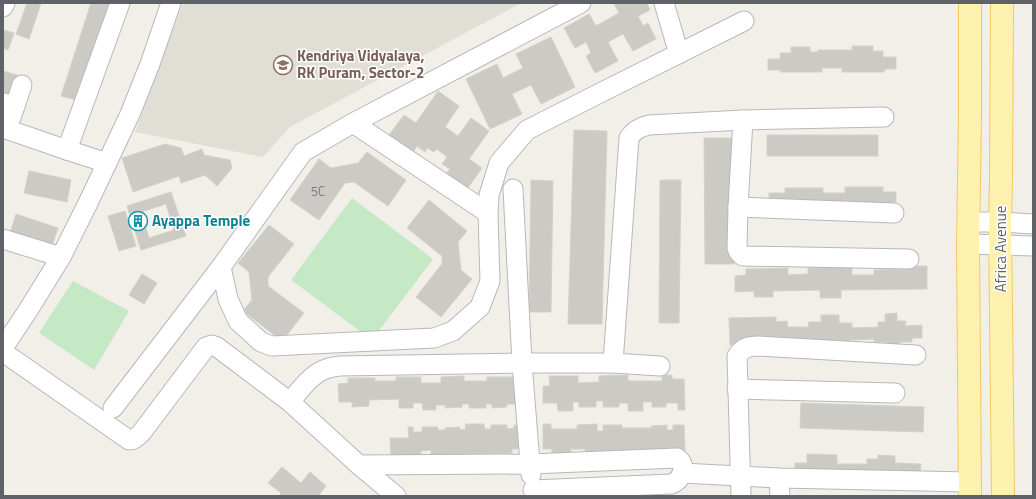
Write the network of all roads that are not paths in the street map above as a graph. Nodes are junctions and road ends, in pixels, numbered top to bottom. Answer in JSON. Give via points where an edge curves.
{"nodes":[{"id":1,"x":5,"y":3,"type":"edge"},
{"id":2,"x":120,"y":3,"type":"edge"},
{"id":3,"x":171,"y":3,"type":"edge"},
{"id":4,"x":581,"y":3,"type":"edge"},
{"id":5,"x":664,"y":3,"type":"edge"},
{"id":6,"x":970,"y":3,"type":"edge"},
{"id":7,"x":1002,"y":3,"type":"edge"},
{"id":8,"x":3,"y":7,"type":"edge"},
{"id":9,"x":744,"y":21,"type":"dead end"},
{"id":10,"x":679,"y":54,"type":"junction"},
{"id":11,"x":22,"y":85,"type":"dead end"},
{"id":12,"x":9,"y":104,"type":"edge"},
{"id":13,"x":884,"y":118,"type":"dead end"},
{"id":14,"x":743,"y":120,"type":"junction"},
{"id":15,"x":353,"y":123,"type":"junction"},
{"id":16,"x":5,"y":129,"type":"edge"},
{"id":17,"x":970,"y":134,"type":"junction"},
{"id":18,"x":66,"y":150,"type":"junction"},
{"id":19,"x":106,"y":162,"type":"junction"},
{"id":20,"x":513,"y":189,"type":"dead end"},
{"id":21,"x":738,"y":207,"type":"junction"},
{"id":22,"x":488,"y":212,"type":"junction"},
{"id":23,"x":894,"y":213,"type":"dead end"},
{"id":24,"x":968,"y":222,"type":"junction"},
{"id":25,"x":1000,"y":222,"type":"junction"},
{"id":26,"x":1033,"y":224,"type":"edge"},
{"id":27,"x":3,"y":239,"type":"edge"},
{"id":28,"x":968,"y":244,"type":"junction"},
{"id":29,"x":1000,"y":245,"type":"junction"},
{"id":30,"x":1033,"y":246,"type":"edge"},
{"id":31,"x":61,"y":257,"type":"junction"},
{"id":32,"x":909,"y":259,"type":"dead end"},
{"id":33,"x":221,"y":267,"type":"junction"},
{"id":34,"x":3,"y":348,"type":"edge"},
{"id":35,"x":3,"y":352,"type":"edge"},
{"id":36,"x":916,"y":355,"type":"dead end"},
{"id":37,"x":522,"y":363,"type":"junction"},
{"id":38,"x":613,"y":363,"type":"junction"},
{"id":39,"x":660,"y":366,"type":"dead end"},
{"id":40,"x":969,"y":369,"type":"junction"},
{"id":41,"x":737,"y":390,"type":"junction"},
{"id":42,"x":895,"y":393,"type":"dead end"},
{"id":43,"x":290,"y":402,"type":"junction"},
{"id":44,"x":113,"y":408,"type":"dead end"},
{"id":45,"x":530,"y":464,"type":"junction"},
{"id":46,"x":359,"y":465,"type":"junction"},
{"id":47,"x":682,"y":473,"type":"junction"},
{"id":48,"x":740,"y":476,"type":"junction"},
{"id":49,"x":780,"y":487,"type":"edge"},
{"id":50,"x":969,"y":489,"type":"edge"},
{"id":51,"x":533,"y":493,"type":"edge"},
{"id":52,"x":396,"y":496,"type":"edge"},
{"id":53,"x":741,"y":496,"type":"edge"},
{"id":54,"x":1003,"y":496,"type":"edge"}],
"edges":[{"from":1,"to":8,"type":"street"},
{"from":2,"to":18,"type":"street"},
{"from":3,"to":19,"type":"street","via":[[130,114]]},
{"from":4,"to":15,"type":"street"},
{"from":5,"to":10,"type":"street"},
{"from":6,"to":17,"type":"main road"},
{"from":7,"to":25,"type":"main road","name":"Africa Avenue"},
{"from":9,"to":10,"type":"street"},
{"from":10,"to":22,"type":"street","via":[[527,130],[499,163],[489,195]]},
{"from":11,"to":12,"type":"street"},
{"from":12,"to":16,"type":"street"},
{"from":13,"to":14,"type":"street"},
{"from":14,"to":21,"type":"street"},
{"from":14,"to":38,"type":"street","via":[[649,125],[640,127],[629,138]]},
{"from":15,"to":22,"type":"street"},
{"from":15,"to":33,"type":"street","via":[[303,152]]},
{"from":16,"to":18,"type":"street"},
{"from":17,"to":24,"type":"main road"},
{"from":17,"to":40,"type":"main road","via":[[961,143],[956,164],[955,226],[958,345]]},
{"from":18,"to":19,"type":"street"},
{"from":19,"to":31,"type":"street"},
{"from":20,"to":37,"type":"street"},
{"from":21,"to":23,"type":"street"},
{"from":21,"to":32,"type":"street","via":[[737,248],[743,256]]},
{"from":22,"to":33,"type":"street","via":[[490,281],[480,307],[453,331],[434,338],[272,346],[261,342],[238,320],[228,299]]},
{"from":24,"to":25,"type":"street"},
{"from":24,"to":28,"type":"main road"},
{"from":25,"to":26,"type":"street"},
{"from":25,"to":29,"type":"main road","name":"Africa Avenue"},
{"from":27,"to":31,"type":"street"},
{"from":28,"to":29,"type":"street"},
{"from":28,"to":40,"type":"main road"},
{"from":29,"to":30,"type":"street"},
{"from":29,"to":54,"type":"main road","name":"Africa Avenue"},
{"from":31,"to":34,"type":"street"},
{"from":33,"to":44,"type":"street"},
{"from":35,"to":43,"type":"street","via":[[129,440],[142,432],[203,351],[212,345]]},
{"from":36,"to":41,"type":"street","via":[[750,346],[737,356]]},
{"from":37,"to":38,"type":"street"},
{"from":37,"to":43,"type":"street","via":[[339,366],[317,374]]},
{"from":37,"to":45,"type":"street"},
{"from":38,"to":39,"type":"street"},
{"from":40,"to":50,"type":"main road"},
{"from":41,"to":42,"type":"street"},
{"from":41,"to":48,"type":"street"},
{"from":43,"to":46,"type":"street"},
{"from":45,"to":46,"type":"street"},
{"from":45,"to":47,"type":"street","via":[[677,458],[683,465]]},
{"from":45,"to":51,"type":"street"},
{"from":46,"to":52,"type":"street"},
{"from":47,"to":48,"type":"street"},
{"from":47,"to":51,"type":"street","via":[[679,480],[671,484]]},
{"from":48,"to":49,"type":"street"},
{"from":48,"to":53,"type":"street"},
{"from":49,"to":50,"type":"street"}]}
